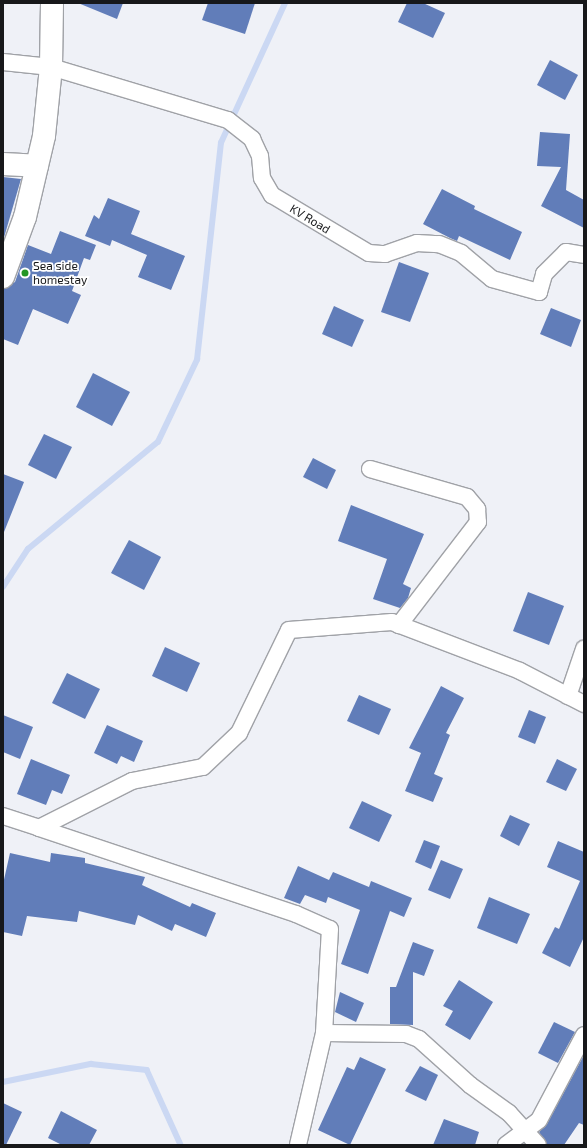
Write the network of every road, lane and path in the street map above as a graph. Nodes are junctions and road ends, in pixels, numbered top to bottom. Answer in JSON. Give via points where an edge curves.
{"nodes":[{"id":1,"x":52,"y":3,"type":"edge"},
{"id":2,"x":3,"y":62,"type":"edge"},
{"id":3,"x":51,"y":67,"type":"junction"},
{"id":4,"x":3,"y":164,"type":"edge"},
{"id":5,"x":37,"y":166,"type":"junction"},
{"id":6,"x":584,"y":255,"type":"edge"},
{"id":7,"x":3,"y":277,"type":"edge"},
{"id":8,"x":370,"y":469,"type":"dead end"},
{"id":9,"x":399,"y":625,"type":"junction"},
{"id":10,"x":584,"y":649,"type":"edge"},
{"id":11,"x":568,"y":696,"type":"junction"},
{"id":12,"x":584,"y":704,"type":"edge"},
{"id":13,"x":3,"y":816,"type":"edge"},
{"id":14,"x":39,"y":828,"type":"junction"},
{"id":15,"x":324,"y":1033,"type":"junction"},
{"id":16,"x":584,"y":1035,"type":"edge"},
{"id":17,"x":524,"y":1132,"type":"junction"},
{"id":18,"x":298,"y":1145,"type":"edge"},
{"id":19,"x":506,"y":1145,"type":"edge"},
{"id":20,"x":538,"y":1145,"type":"edge"}],
"edges":[{"from":1,"to":3,"type":"main road"},
{"from":2,"to":3,"type":"street"},
{"from":3,"to":5,"type":"main road"},
{"from":3,"to":6,"type":"street","name":"KV Road","via":[[228,120],[252,139],[260,156],[262,178],[272,195],[369,253],[385,254],[417,243],[439,244],[461,253],[492,279],[539,292],[544,274],[566,252]]},
{"from":4,"to":5,"type":"main road"},
{"from":5,"to":7,"type":"main road","via":[[25,216]]},
{"from":8,"to":9,"type":"street","via":[[467,497],[477,509],[478,522]]},
{"from":9,"to":11,"type":"street","via":[[520,671]]},
{"from":9,"to":14,"type":"street","via":[[392,622],[289,630],[239,733],[203,767],[132,781]]},
{"from":10,"to":11,"type":"street"},
{"from":11,"to":12,"type":"street"},
{"from":13,"to":14,"type":"street"},
{"from":14,"to":15,"type":"street","via":[[296,914],[330,929]]},
{"from":15,"to":17,"type":"street","via":[[406,1034],[419,1039],[470,1085],[509,1113]]},
{"from":15,"to":18,"type":"street"},
{"from":16,"to":17,"type":"street","via":[[546,1109]]},
{"from":17,"to":19,"type":"street"},
{"from":17,"to":20,"type":"street"}]}
